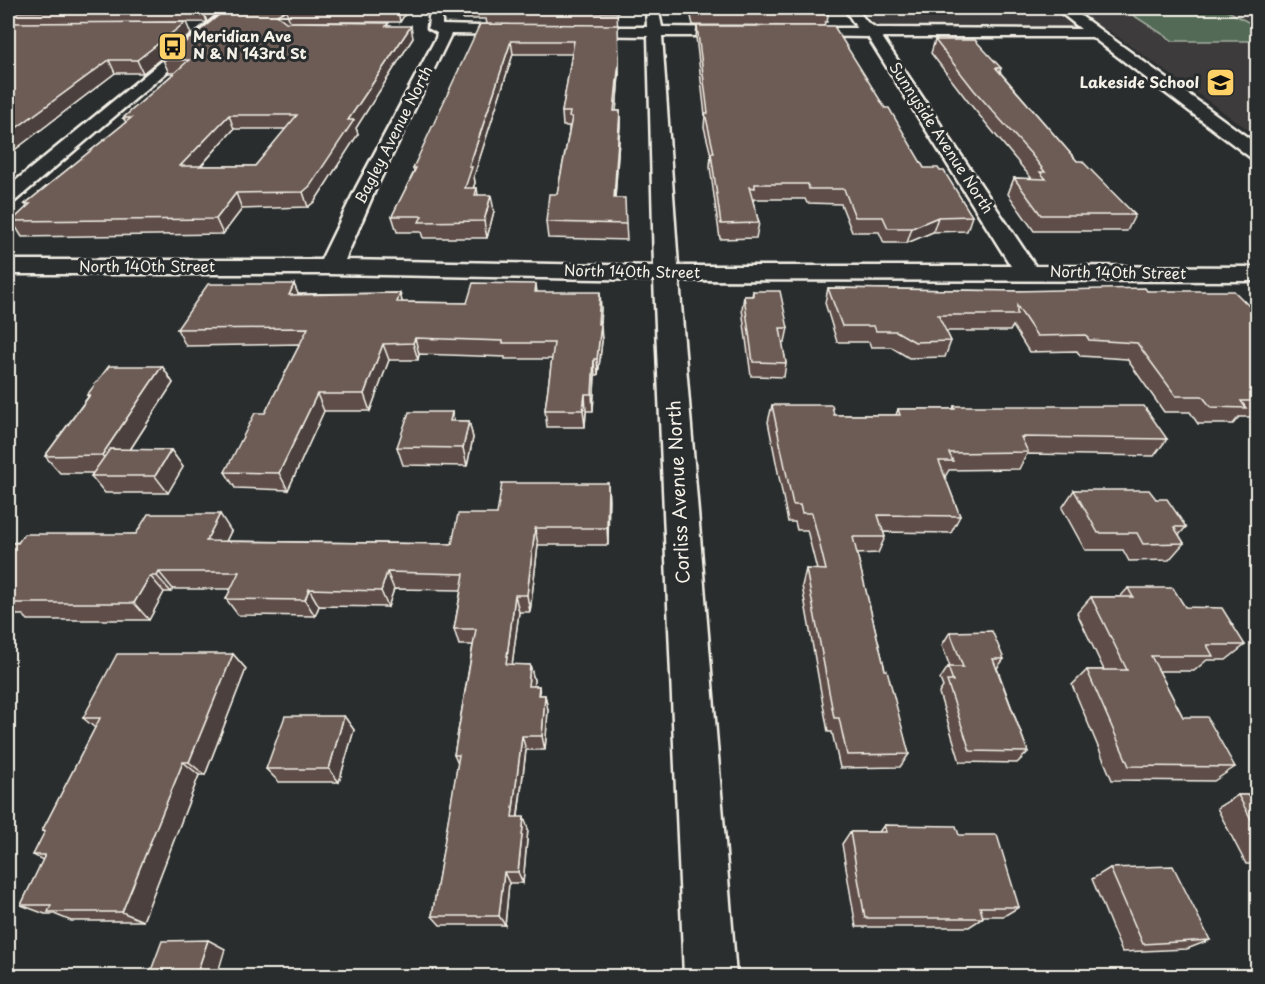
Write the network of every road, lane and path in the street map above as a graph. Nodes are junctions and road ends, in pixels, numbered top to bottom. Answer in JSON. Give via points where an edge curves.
{"nodes":[{"id":1,"x":235,"y":8,"type":"edge"},
{"id":2,"x":436,"y":8,"type":"edge"},
{"id":3,"x":850,"y":8,"type":"edge"},
{"id":4,"x":1062,"y":8,"type":"edge"},
{"id":5,"x":653,"y":19,"type":"edge"},
{"id":6,"x":190,"y":28,"type":"edge"},
{"id":7,"x":210,"y":28,"type":"junction"},
{"id":8,"x":435,"y":29,"type":"junction"},
{"id":9,"x":538,"y":31,"type":"edge"},
{"id":10,"x":561,"y":31,"type":"edge"},
{"id":11,"x":758,"y":32,"type":"edge"},
{"id":12,"x":781,"y":32,"type":"edge"},
{"id":13,"x":872,"y":32,"type":"junction"},
{"id":14,"x":1097,"y":33,"type":"junction"},
{"id":15,"x":1257,"y":154,"type":"edge"},
{"id":16,"x":8,"y":197,"type":"edge"},
{"id":17,"x":8,"y":267,"type":"edge"},
{"id":18,"x":330,"y":267,"type":"junction"},
{"id":19,"x":1027,"y":272,"type":"junction"},
{"id":20,"x":666,"y":273,"type":"junction"},
{"id":21,"x":1257,"y":274,"type":"edge"},
{"id":22,"x":710,"y":976,"type":"edge"}],
"edges":[{"from":1,"to":7,"type":"street"},
{"from":2,"to":8,"type":"street","name":"Bagley Avenue North"},
{"from":3,"to":13,"type":"street","name":"Sunnyside Avenue North","via":[[862,26]]},
{"from":4,"to":14,"type":"street"},
{"from":5,"to":10,"type":"street"},
{"from":5,"to":11,"type":"street"},
{"from":5,"to":20,"type":"street","name":"Corliss Avenue North"},
{"from":6,"to":7,"type":"street"},
{"from":7,"to":16,"type":"street"},
{"from":8,"to":9,"type":"street"},
{"from":8,"to":18,"type":"street","name":"Bagley Avenue North","via":[[443,38]]},
{"from":12,"to":13,"type":"street"},
{"from":13,"to":14,"type":"street"},
{"from":13,"to":19,"type":"street","name":"Sunnyside Avenue North"},
{"from":14,"to":15,"type":"street"},
{"from":17,"to":18,"type":"street","name":"North 140th Street"},
{"from":18,"to":20,"type":"street","name":"North 140th Street"},
{"from":19,"to":20,"type":"street","name":"North 140th Street"},
{"from":19,"to":21,"type":"street","name":"North 140th Street"},
{"from":20,"to":22,"type":"street","name":"Corliss Avenue North"}]}
